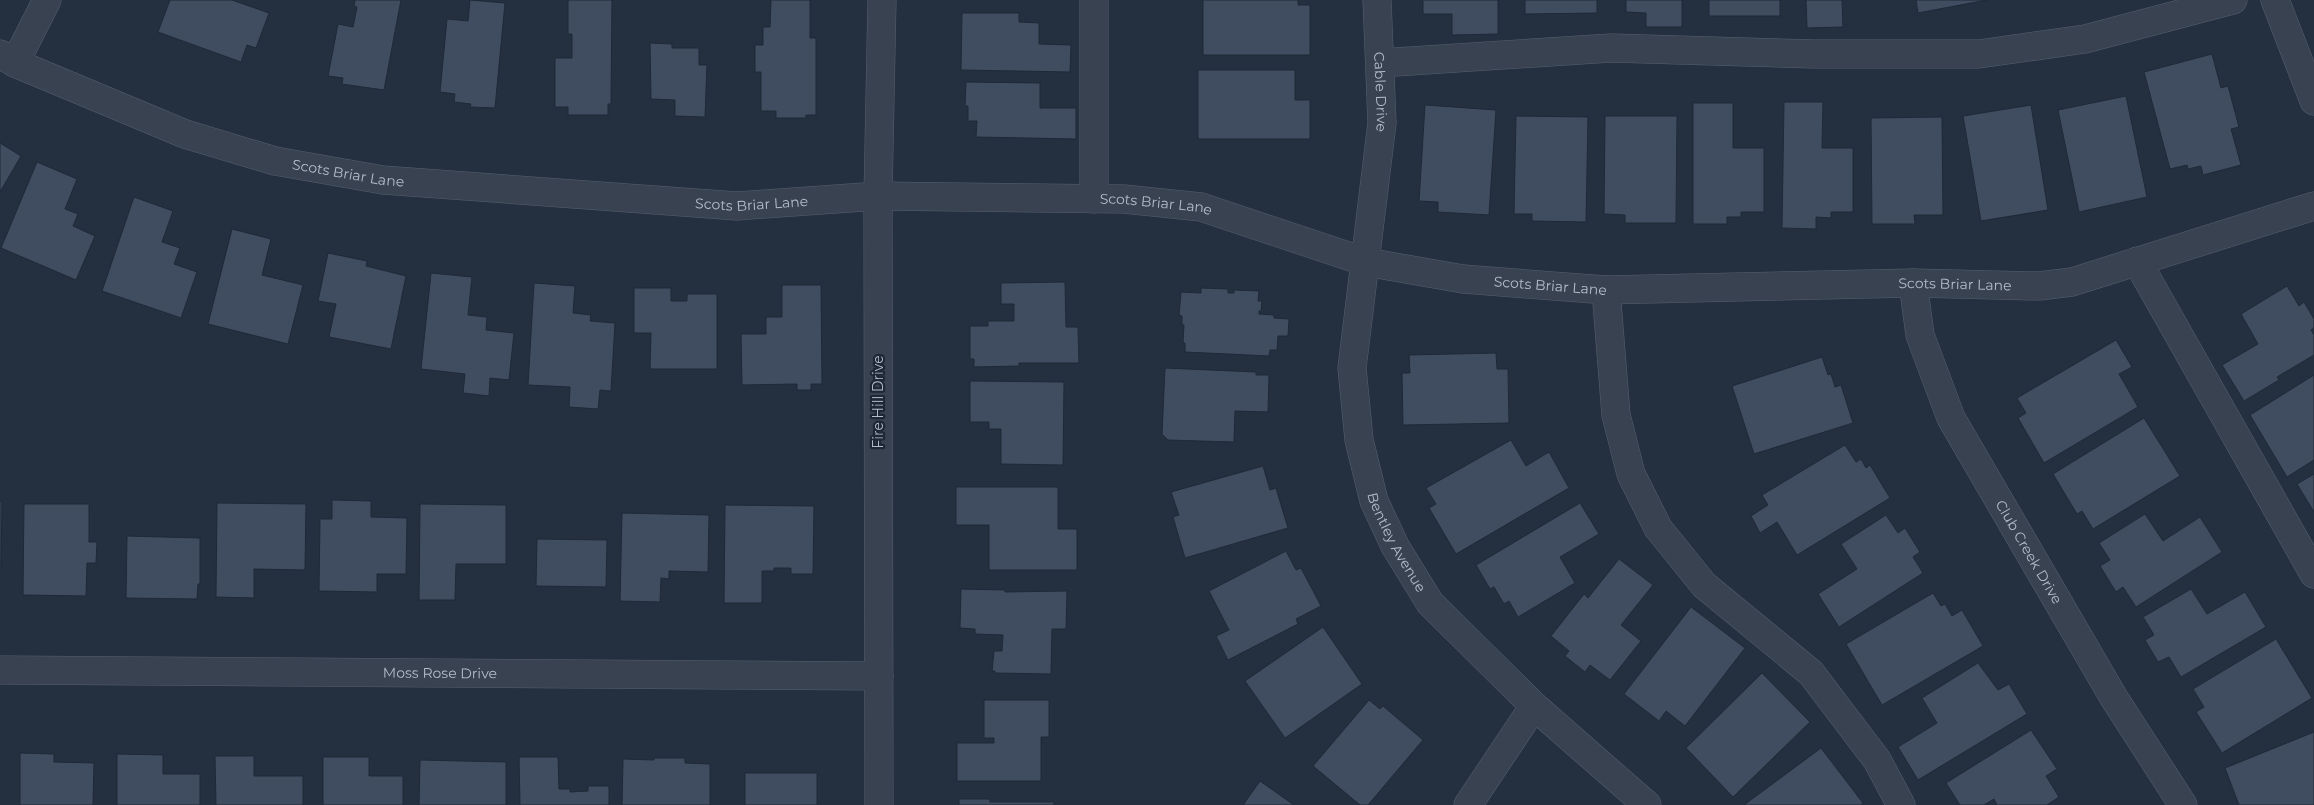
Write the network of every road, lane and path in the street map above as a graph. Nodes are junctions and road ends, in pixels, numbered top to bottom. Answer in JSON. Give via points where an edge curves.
{"nodes":[{"id":1,"x":47,"y":0,"type":"edge"},
{"id":2,"x":882,"y":0,"type":"edge"},
{"id":3,"x":1094,"y":0,"type":"edge"},
{"id":4,"x":1377,"y":0,"type":"edge"},
{"id":5,"x":2233,"y":0,"type":"edge"},
{"id":6,"x":2275,"y":0,"type":"edge"},
{"id":7,"x":8,"y":58,"type":"edge"},
{"id":8,"x":1380,"y":63,"type":"junction"},
{"id":9,"x":2314,"y":101,"type":"edge"},
{"id":10,"x":1375,"y":185,"type":"joint"},
{"id":11,"x":878,"y":196,"type":"junction"},
{"id":12,"x":1094,"y":199,"type":"junction"},
{"id":13,"x":2314,"y":206,"type":"edge"},
{"id":14,"x":2137,"y":261,"type":"junction"},
{"id":15,"x":1366,"y":262,"type":"junction"},
{"id":16,"x":1913,"y":283,"type":"junction"},
{"id":17,"x":1606,"y":290,"type":"junction"},
{"id":18,"x":2314,"y":574,"type":"edge"},
{"id":19,"x":0,"y":670,"type":"edge"},
{"id":20,"x":879,"y":676,"type":"junction"},
{"id":21,"x":1534,"y":706,"type":"junction"},
{"id":22,"x":879,"y":805,"type":"edge"},
{"id":23,"x":1468,"y":805,"type":"edge"},
{"id":24,"x":1647,"y":805,"type":"edge"},
{"id":25,"x":1902,"y":805,"type":"edge"},
{"id":26,"x":2183,"y":805,"type":"edge"}],
"edges":[{"from":1,"to":7,"type":"street"},
{"from":2,"to":11,"type":"street","name":"Fire Hill Drive"},
{"from":3,"to":12,"type":"street"},
{"from":4,"to":8,"type":"street","name":"Cable Drive"},
{"from":5,"to":8,"type":"street","via":[[2085,39],[1979,54],[1815,54],[1611,48]]},
{"from":6,"to":9,"type":"street"},
{"from":7,"to":11,"type":"street","name":"Scots Briar Lane","via":[[185,134],[275,161],[383,180],[737,206]]},
{"from":8,"to":10,"type":"street","name":"Cable Drive","via":[[1382,122]]},
{"from":10,"to":15,"type":"street","name":"Bentley Avenue"},
{"from":11,"to":12,"type":"street","name":"Scots Briar Lane"},
{"from":11,"to":20,"type":"street","name":"Fire Hill Drive"},
{"from":12,"to":15,"type":"street","name":"Scots Briar Lane","via":[[1201,207]]},
{"from":13,"to":14,"type":"street","name":"Scots Briar Lane"},
{"from":14,"to":16,"type":"street","name":"Scots Briar Lane","via":[[2072,282],[2039,286]]},
{"from":14,"to":18,"type":"street"},
{"from":15,"to":17,"type":"street","name":"Scots Briar Lane","via":[[1463,279]]},
{"from":15,"to":21,"type":"street","name":"Bentley Avenue","via":[[1352,368],[1359,440],[1374,501],[1395,546],[1430,603]]},
{"from":16,"to":17,"type":"street","name":"Scots Briar Lane"},
{"from":16,"to":26,"type":"street","name":"Club Creek Drive","via":[[1920,335],[1950,418],[2114,698]]},
{"from":17,"to":25,"type":"street","via":[[1616,415],[1631,474],[1658,528],[1704,585],[1811,673],[1878,760]]},
{"from":19,"to":20,"type":"street","name":"Moss Rose Drive"},
{"from":20,"to":22,"type":"street","name":"Fire Hill Drive"},
{"from":21,"to":23,"type":"street"},
{"from":21,"to":24,"type":"street","name":"Bentley Avenue"}]}
